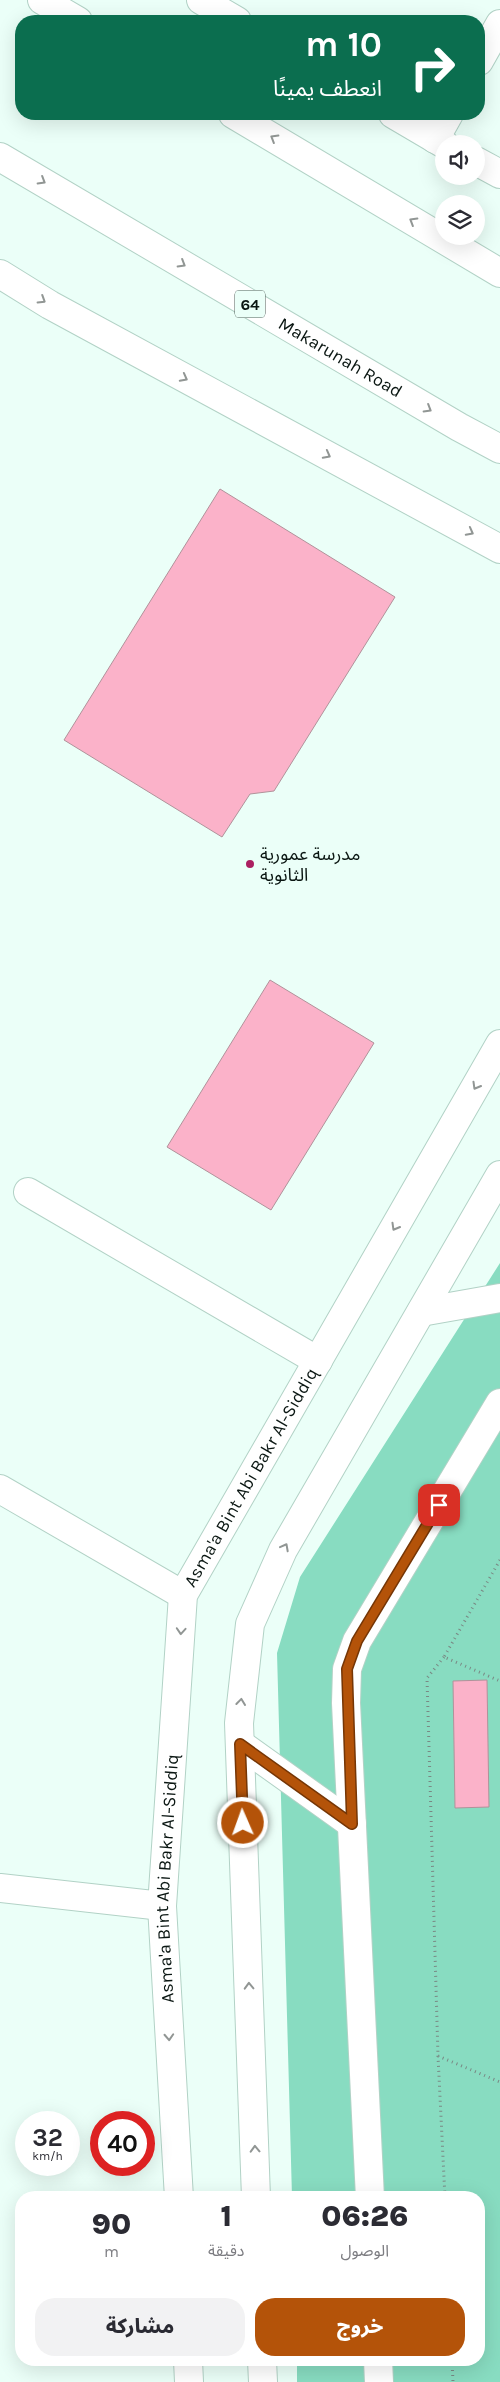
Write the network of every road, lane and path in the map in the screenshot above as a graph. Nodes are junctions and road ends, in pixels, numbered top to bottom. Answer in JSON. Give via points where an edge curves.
{"nodes":[{"id":1,"x":42,"y":0,"type":"edge"},
{"id":2,"x":201,"y":0,"type":"edge"},
{"id":3,"x":68,"y":15,"type":"edge"},
{"id":4,"x":226,"y":15,"type":"edge"},
{"id":5,"x":500,"y":24,"type":"edge"},
{"id":6,"x":485,"y":50,"type":"edge"},
{"id":7,"x":243,"y":120,"type":"edge"},
{"id":8,"x":402,"y":120,"type":"edge"},
{"id":9,"x":447,"y":120,"type":"edge"},
{"id":10,"x":441,"y":135,"type":"edge"},
{"id":11,"x":435,"y":139,"type":"edge"},
{"id":12,"x":0,"y":157,"type":"edge"},
{"id":13,"x":485,"y":166,"type":"edge"},
{"id":14,"x":500,"y":174,"type":"edge"},
{"id":15,"x":500,"y":273,"type":"edge"},
{"id":16,"x":0,"y":274,"type":"edge"},
{"id":17,"x":500,"y":449,"type":"edge"},
{"id":18,"x":500,"y":549,"type":"edge"},
{"id":19,"x":500,"y":1044,"type":"edge"},
{"id":20,"x":500,"y":1175,"type":"edge"},
{"id":21,"x":28,"y":1192,"type":"dead end"},
{"id":22,"x":500,"y":1298,"type":"edge"},
{"id":23,"x":421,"y":1312,"type":"junction"},
{"id":24,"x":318,"y":1361,"type":"junction"},
{"id":25,"x":500,"y":1403,"type":"edge"},
{"id":26,"x":0,"y":1489,"type":"edge"},
{"id":27,"x":500,"y":1560,"type":"edge"},
{"id":28,"x":183,"y":1595,"type":"junction"},
{"id":29,"x":444,"y":1658,"type":"junction"},
{"id":30,"x":500,"y":1681,"type":"edge"},
{"id":31,"x":240,"y":1744,"type":"junction"},
{"id":32,"x":352,"y":1824,"type":"junction"},
{"id":33,"x":0,"y":1888,"type":"edge"},
{"id":34,"x":162,"y":1906,"type":"junction"},
{"id":35,"x":438,"y":2056,"type":"junction"},
{"id":36,"x":500,"y":2082,"type":"edge"},
{"id":37,"x":179,"y":2191,"type":"edge"},
{"id":38,"x":256,"y":2191,"type":"edge"},
{"id":39,"x":370,"y":2191,"type":"edge"},
{"id":40,"x":444,"y":2191,"type":"edge"},
{"id":41,"x":188,"y":2366,"type":"edge"},
{"id":42,"x":262,"y":2366,"type":"edge"},
{"id":43,"x":378,"y":2366,"type":"edge"},
{"id":44,"x":453,"y":2366,"type":"edge"},
{"id":45,"x":189,"y":2382,"type":"edge"},
{"id":46,"x":263,"y":2382,"type":"edge"},
{"id":47,"x":379,"y":2382,"type":"edge"},
{"id":48,"x":454,"y":2382,"type":"edge"}],
"edges":[{"from":1,"to":3,"type":"street"},
{"from":2,"to":4,"type":"street"},
{"from":5,"to":6,"type":"street"},
{"from":15,"to":7,"type":"street","one_way":true},
{"from":8,"to":11,"type":"street"},
{"from":9,"to":10,"type":"street"},
{"from":12,"to":17,"type":"street","name":"Makarunah Road","number":"64","one_way":true},
{"from":13,"to":14,"type":"street"},
{"from":16,"to":18,"type":"street","one_way":true,"via":[[50,305]]},
{"from":19,"to":24,"type":"street","name":"Asma'a Bint Abi Bakr Al-Siddiq","one_way":true},
{"from":20,"to":23,"type":"street"},
{"from":21,"to":24,"type":"street"},
{"from":22,"to":23,"type":"street"},
{"from":31,"to":23,"type":"street","one_way":true,"via":[[239,1723],[250,1624],[283,1550]]},
{"from":24,"to":28,"type":"street","name":"Asma'a Bint Abi Bakr Al-Siddiq"},
{"from":25,"to":32,"type":"street","via":[[357,1641],[347,1669]]},
{"from":26,"to":28,"type":"street"},
{"from":27,"to":29,"type":"path"},
{"from":28,"to":34,"type":"street","name":"Asma'a Bint Abi Bakr Al-Siddiq","one_way":true},
{"from":29,"to":30,"type":"path"},
{"from":29,"to":35,"type":"path","via":[[427,1678]]},
{"from":31,"to":32,"type":"street"},
{"from":38,"to":31,"type":"street","one_way":true},
{"from":32,"to":39,"type":"street"},
{"from":33,"to":34,"type":"street"},
{"from":34,"to":37,"type":"street","name":"Asma'a Bint Abi Bakr Al-Siddiq","one_way":true},
{"from":35,"to":36,"type":"path"},
{"from":35,"to":40,"type":"path"},
{"from":41,"to":45,"type":"street"},
{"from":42,"to":46,"type":"street"},
{"from":43,"to":47,"type":"street"},
{"from":44,"to":48,"type":"path"}]}
